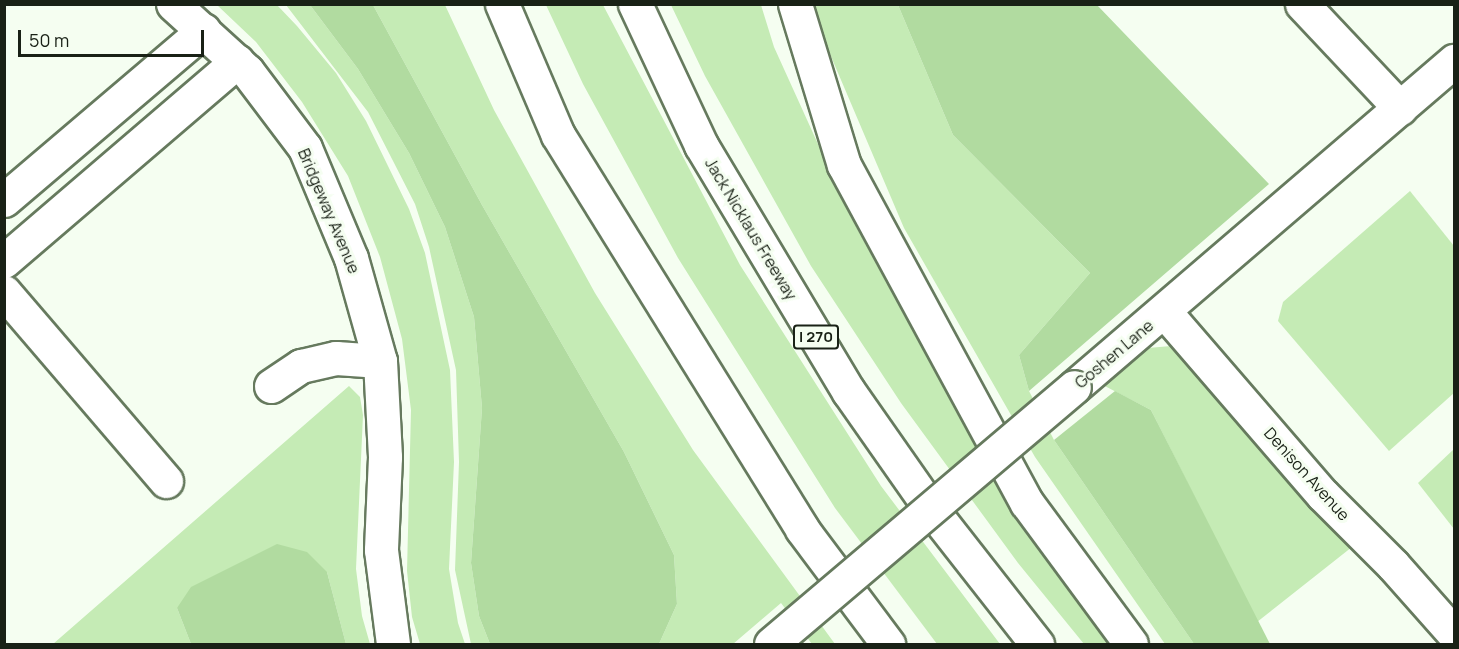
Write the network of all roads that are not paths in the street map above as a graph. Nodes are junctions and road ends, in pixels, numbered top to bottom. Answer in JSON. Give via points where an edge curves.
{"nodes":[{"id":1,"x":173,"y":4,"type":"edge"},
{"id":2,"x":502,"y":4,"type":"edge"},
{"id":3,"x":635,"y":4,"type":"edge"},
{"id":4,"x":795,"y":4,"type":"edge"},
{"id":5,"x":1302,"y":4,"type":"edge"},
{"id":6,"x":204,"y":30,"type":"junction"},
{"id":7,"x":1455,"y":61,"type":"edge"},
{"id":8,"x":237,"y":62,"type":"junction"},
{"id":9,"x":1400,"y":108,"type":"junction"},
{"id":10,"x":4,"y":200,"type":"edge"},
{"id":11,"x":4,"y":261,"type":"edge"},
{"id":12,"x":4,"y":292,"type":"edge"},
{"id":13,"x":1164,"y":311,"type":"junction"},
{"id":14,"x":380,"y":361,"type":"junction"},
{"id":15,"x":271,"y":386,"type":"dead end"},
{"id":16,"x":166,"y":481,"type":"dead end"},
{"id":17,"x":1455,"y":634,"type":"edge"},
{"id":18,"x":393,"y":645,"type":"edge"},
{"id":19,"x":771,"y":645,"type":"edge"},
{"id":20,"x":888,"y":645,"type":"edge"},
{"id":21,"x":1037,"y":645,"type":"edge"},
{"id":22,"x":1131,"y":645,"type":"edge"}],
"edges":[{"from":1,"to":6,"type":"main road","name":"Bridgeway Avenue"},
{"from":2,"to":20,"type":"main road","via":[[558,135],[802,529]]},
{"from":3,"to":21,"type":"main road","name":"Jack Nicklaus Freeway","number":"I 270","via":[[700,145],[849,392],[931,509]]},
{"from":4,"to":22,"type":"main road","via":[[844,165],[1027,503]]},
{"from":5,"to":9,"type":"main road"},
{"from":6,"to":8,"type":"main road","name":"Bridgeway Avenue"},
{"from":6,"to":10,"type":"main road"},
{"from":7,"to":9,"type":"main road","name":"Goshen Lane"},
{"from":8,"to":11,"type":"main road"},
{"from":8,"to":14,"type":"main road","name":"Bridgeway Avenue","via":[[305,148],[351,258]]},
{"from":9,"to":13,"type":"main road","name":"Goshen Lane"},
{"from":12,"to":16,"type":"main road"},
{"from":13,"to":17,"type":"main road","name":"Denison Avenue","via":[[1323,495]]},
{"from":13,"to":19,"type":"main road","name":"Goshen Lane","bridge":true},
{"from":14,"to":15,"type":"main road","via":[[336,358],[301,366]]},
{"from":14,"to":18,"type":"main road","name":"Bridgeway Avenue","via":[[385,457],[381,550]]}]}
